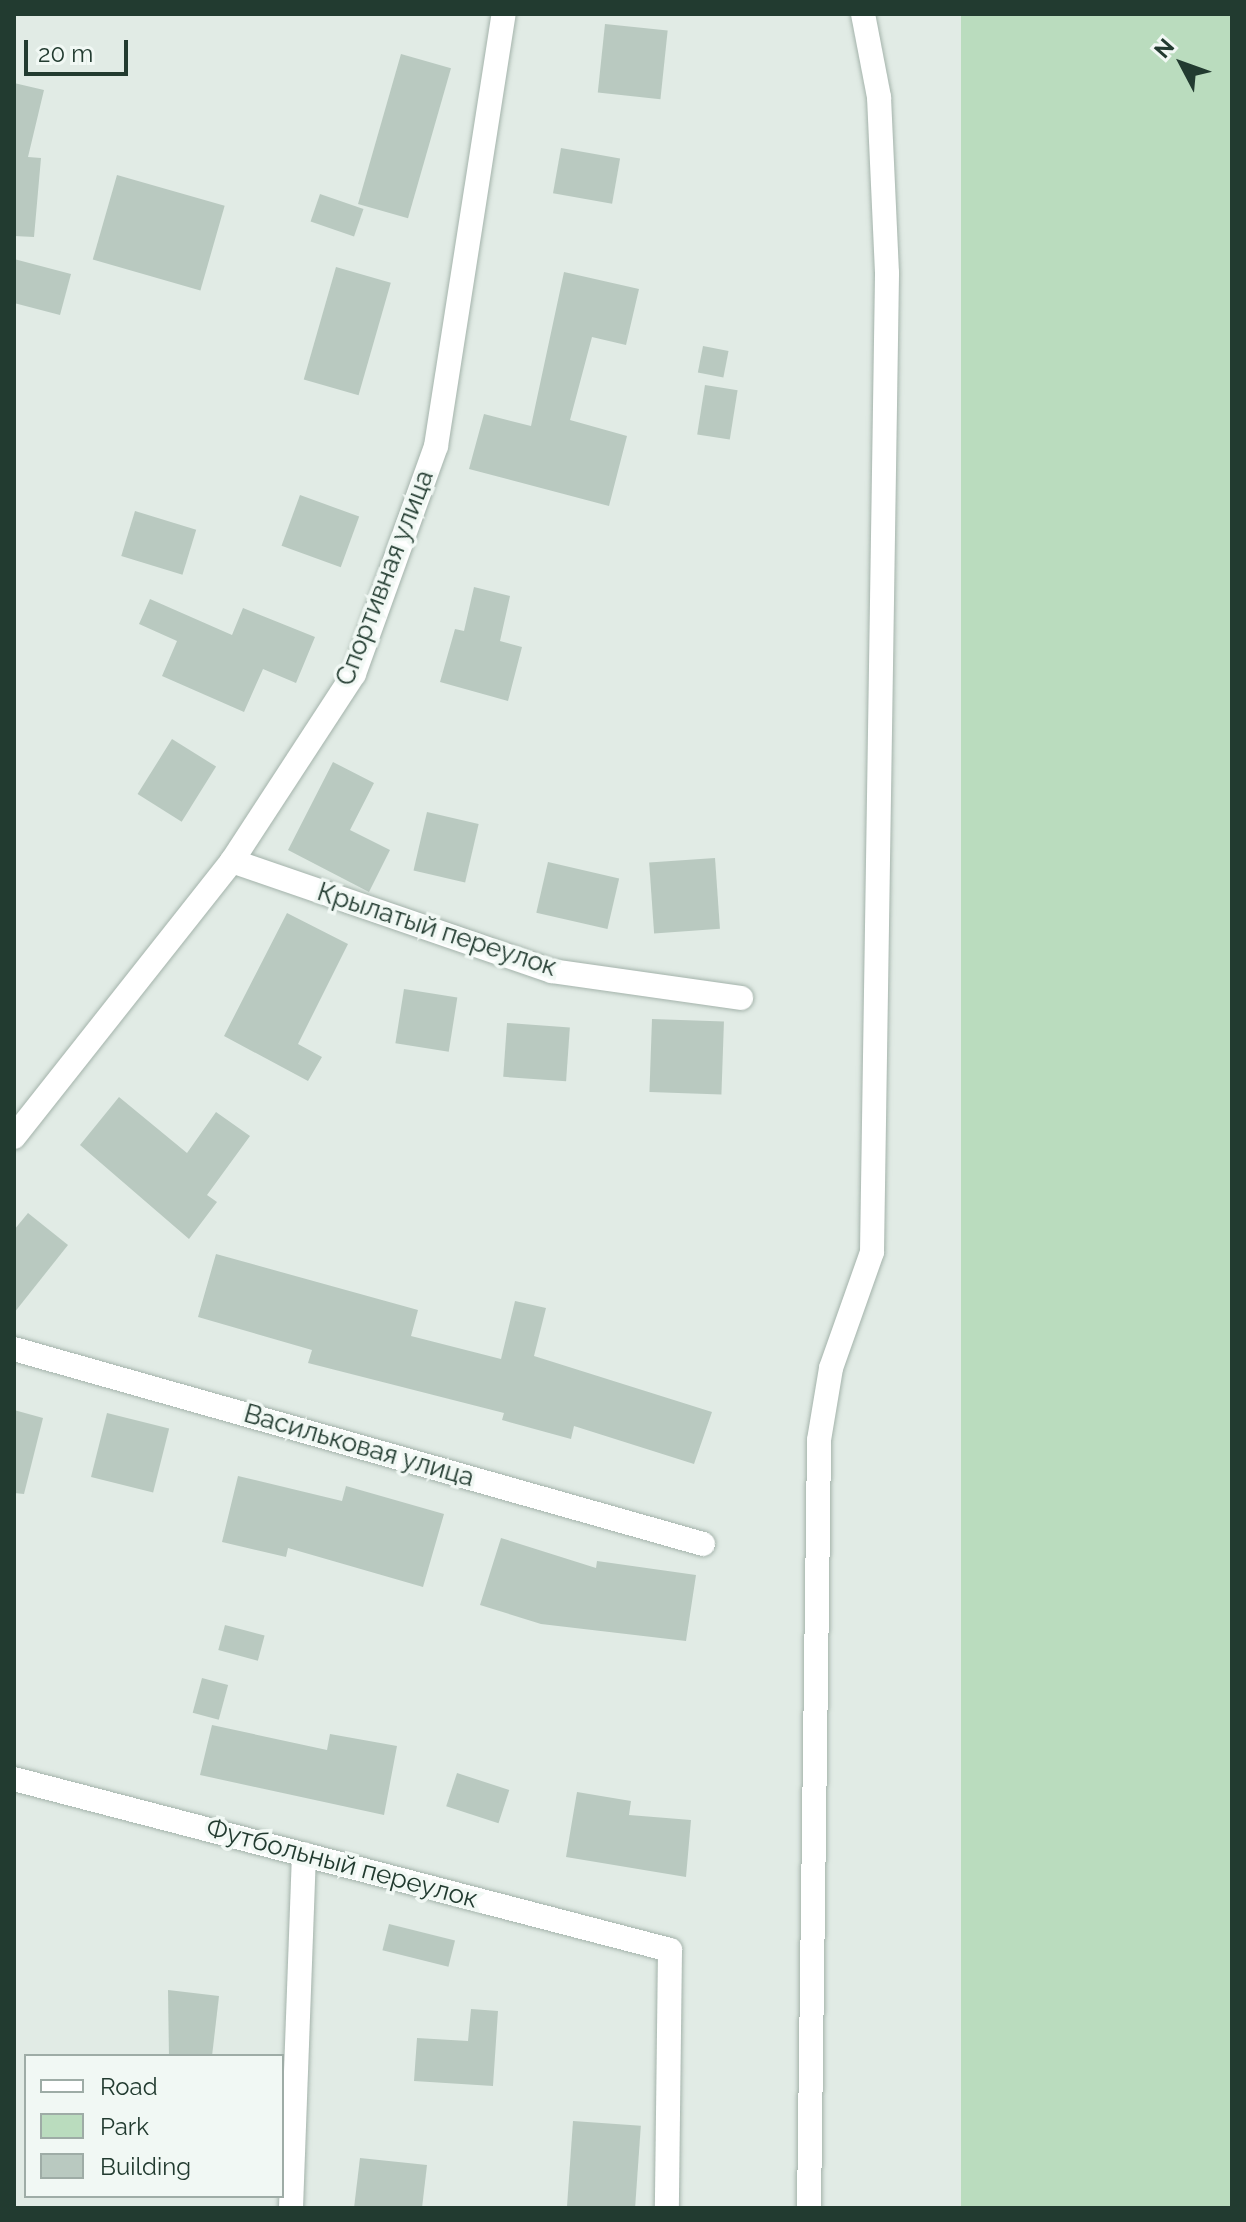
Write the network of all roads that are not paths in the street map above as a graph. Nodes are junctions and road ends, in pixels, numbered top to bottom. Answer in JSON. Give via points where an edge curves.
{"nodes":[{"id":1,"x":504,"y":14,"type":"edge"},
{"id":2,"x":863,"y":14,"type":"edge"},
{"id":3,"x":232,"y":861,"type":"junction"},
{"id":4,"x":741,"y":998,"type":"dead end"},
{"id":5,"x":14,"y":1137,"type":"edge"},
{"id":6,"x":14,"y":1349,"type":"edge"},
{"id":7,"x":703,"y":1544,"type":"dead end"},
{"id":8,"x":14,"y":1779,"type":"edge"},
{"id":9,"x":304,"y":1854,"type":"junction"},
{"id":10,"x":291,"y":2208,"type":"edge"},
{"id":11,"x":667,"y":2208,"type":"edge"},
{"id":12,"x":809,"y":2208,"type":"edge"}],
"edges":[{"from":1,"to":3,"type":"street","name":"Спортивная улица","via":[[436,446],[354,674]]},
{"from":2,"to":12,"type":"street","via":[[879,97],[887,273],[872,1252],[831,1368],[819,1440]]},
{"from":3,"to":4,"type":"street","name":"Крылатый переулок","via":[[552,971]]},
{"from":3,"to":5,"type":"street","name":"Спортивная улица"},
{"from":6,"to":7,"type":"street","name":"Васильковая улица"},
{"from":8,"to":9,"type":"street","name":"Футбольный переулок"},
{"from":9,"to":10,"type":"street"},
{"from":9,"to":11,"type":"street","name":"Футбольный переулок","via":[[670,1950]]}]}
